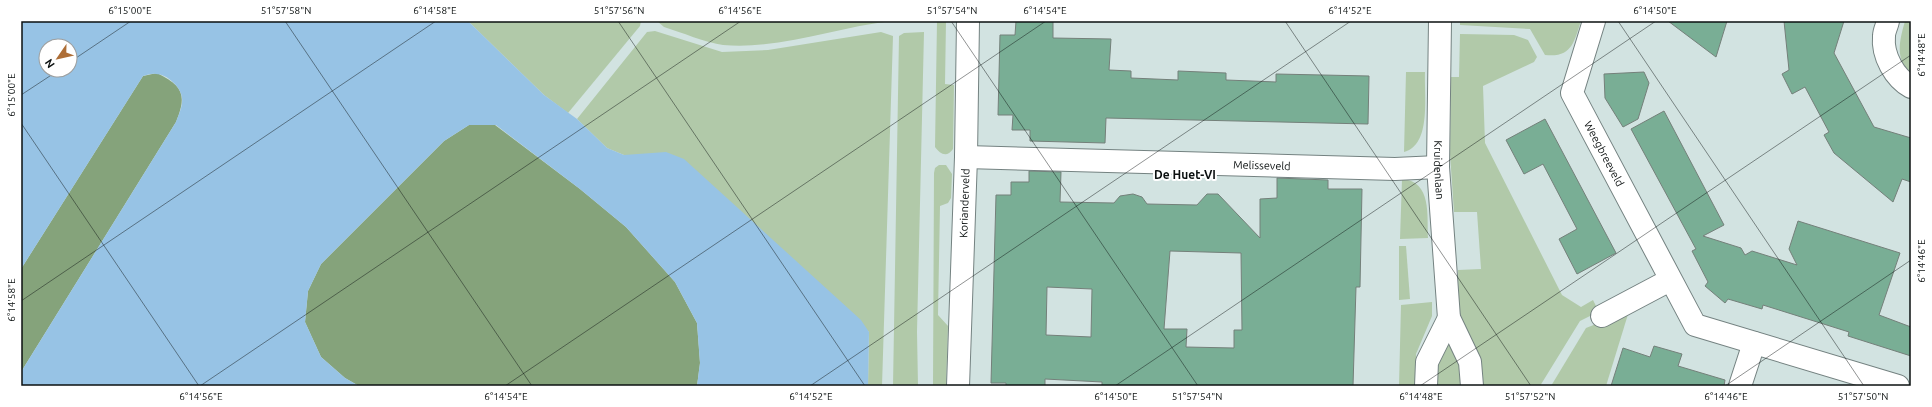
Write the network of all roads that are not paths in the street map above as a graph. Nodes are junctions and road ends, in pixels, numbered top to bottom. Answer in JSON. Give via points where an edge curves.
{"nodes":[{"id":1,"x":968,"y":21,"type":"edge"},
{"id":2,"x":1440,"y":21,"type":"edge"},
{"id":3,"x":1594,"y":21,"type":"edge"},
{"id":4,"x":1888,"y":21,"type":"edge"},
{"id":5,"x":1911,"y":88,"type":"edge"},
{"id":6,"x":966,"y":157,"type":"junction"},
{"id":7,"x":1438,"y":167,"type":"junction"},
{"id":8,"x":1670,"y":280,"type":"junction"},
{"id":9,"x":1602,"y":316,"type":"dead end"},
{"id":10,"x":1449,"y":318,"type":"junction"},
{"id":11,"x":1754,"y":343,"type":"junction"},
{"id":12,"x":958,"y":386,"type":"edge"},
{"id":13,"x":1426,"y":386,"type":"edge"},
{"id":14,"x":1472,"y":386,"type":"edge"},
{"id":15,"x":1740,"y":386,"type":"edge"},
{"id":16,"x":1898,"y":386,"type":"edge"}],
"edges":[{"from":1,"to":6,"type":"street","name":"Korianderveld"},
{"from":2,"to":7,"type":"street","name":"Kruidenlaan"},
{"from":3,"to":8,"type":"street","name":"Weegbreeveld","via":[[1572,93]]},
{"from":4,"to":5,"type":"street","via":[[1884,37],[1888,62],[1902,82]]},
{"from":6,"to":7,"type":"street","name":"Melisseveld","via":[[1395,169]]},
{"from":6,"to":12,"type":"street","name":"Korianderveld"},
{"from":7,"to":10,"type":"street","name":"Kruidenlaan"},
{"from":8,"to":9,"type":"street"},
{"from":8,"to":11,"type":"street","name":"Weegbreeveld","via":[[1695,325]]},
{"from":10,"to":13,"type":"street","via":[[1426,362]]},
{"from":10,"to":14,"type":"street","name":"Kruidenlaan","via":[[1470,362]]},
{"from":11,"to":15,"type":"street"},
{"from":11,"to":16,"type":"street","name":"Weegbreeveld"}]}
